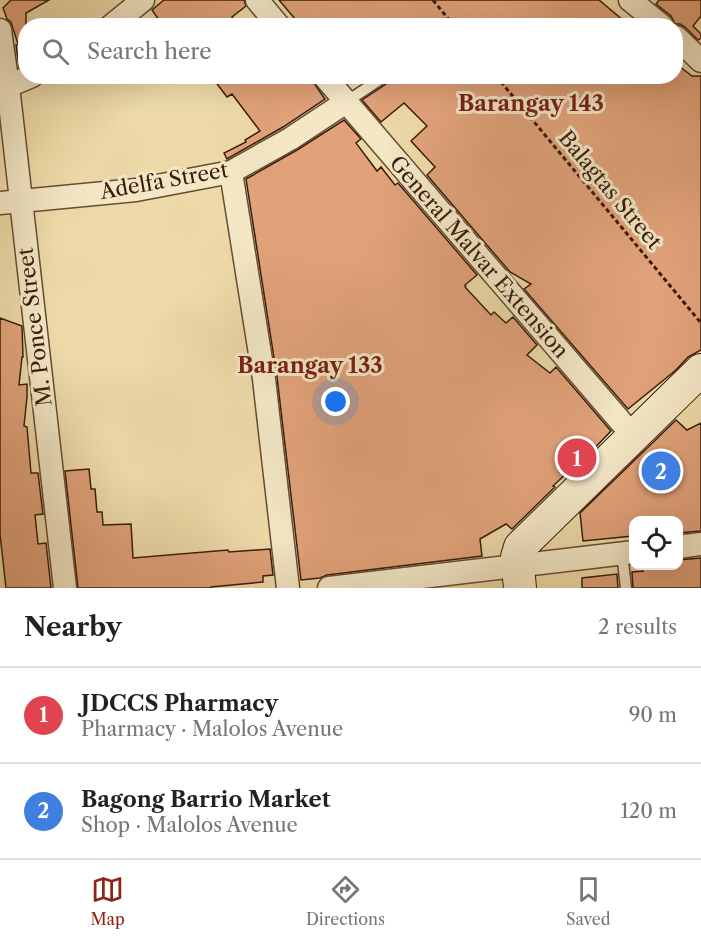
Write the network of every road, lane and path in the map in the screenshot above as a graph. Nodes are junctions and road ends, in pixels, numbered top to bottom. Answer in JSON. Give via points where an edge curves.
{"nodes":[{"id":1,"x":143,"y":0,"type":"edge"},
{"id":2,"x":257,"y":0,"type":"edge"},
{"id":3,"x":433,"y":0,"type":"edge"},
{"id":4,"x":630,"y":0,"type":"edge"},
{"id":5,"x":121,"y":18,"type":"edge"},
{"id":6,"x":272,"y":18,"type":"edge"},
{"id":7,"x":448,"y":18,"type":"edge"},
{"id":8,"x":652,"y":18,"type":"edge"},
{"id":9,"x":0,"y":30,"type":"edge"},
{"id":10,"x":683,"y":44,"type":"edge"},
{"id":11,"x":701,"y":61,"type":"edge"},
{"id":12,"x":18,"y":82,"type":"edge"},
{"id":13,"x":331,"y":84,"type":"edge"},
{"id":14,"x":373,"y":84,"type":"edge"},
{"id":15,"x":503,"y":84,"type":"edge"},
{"id":16,"x":8,"y":86,"type":"junction"},
{"id":17,"x":346,"y":102,"type":"junction"},
{"id":18,"x":231,"y":172,"type":"junction"},
{"id":19,"x":10,"y":202,"type":"edge"},
{"id":20,"x":701,"y":323,"type":"edge"},
{"id":21,"x":701,"y":370,"type":"edge"},
{"id":22,"x":634,"y":437,"type":"junction"},
{"id":23,"x":701,"y":544,"type":"edge"},
{"id":24,"x":683,"y":546,"type":"edge"},
{"id":25,"x":628,"y":553,"type":"edge"},
{"id":26,"x":519,"y":577,"type":"edge"},
{"id":27,"x":65,"y":588,"type":"edge"},
{"id":28,"x":288,"y":588,"type":"edge"},
{"id":29,"x":329,"y":588,"type":"edge"},
{"id":30,"x":626,"y":588,"type":"edge"}],
"edges":[{"from":1,"to":5,"type":"street"},
{"from":2,"to":6,"type":"street"},
{"from":3,"to":7,"type":"path"},
{"from":4,"to":8,"type":"street"},
{"from":9,"to":16,"type":"street","name":"M. Ponce Street"},
{"from":10,"to":11,"type":"street"},
{"from":12,"to":16,"type":"street"},
{"from":13,"to":17,"type":"street","name":"General Malvar Extension"},
{"from":14,"to":17,"type":"lane"},
{"from":15,"to":20,"type":"path","name":"Balagtas Street"},
{"from":16,"to":19,"type":"street","name":"M. Ponce Street"},
{"from":17,"to":18,"type":"street","name":"Adelfa Street"},
{"from":17,"to":22,"type":"street","name":"General Malvar Extension"},
{"from":18,"to":19,"type":"street","name":"Adelfa Street","via":[[136,190]]},
{"from":18,"to":28,"type":"street","via":[[264,379]]},
{"from":19,"to":27,"type":"street","name":"M. Ponce Street"},
{"from":21,"to":22,"type":"street"},
{"from":22,"to":26,"type":"street","via":[[520,547]]},
{"from":23,"to":24,"type":"street"},
{"from":25,"to":26,"type":"street"},
{"from":25,"to":30,"type":"lane"},
{"from":26,"to":29,"type":"street"}]}
